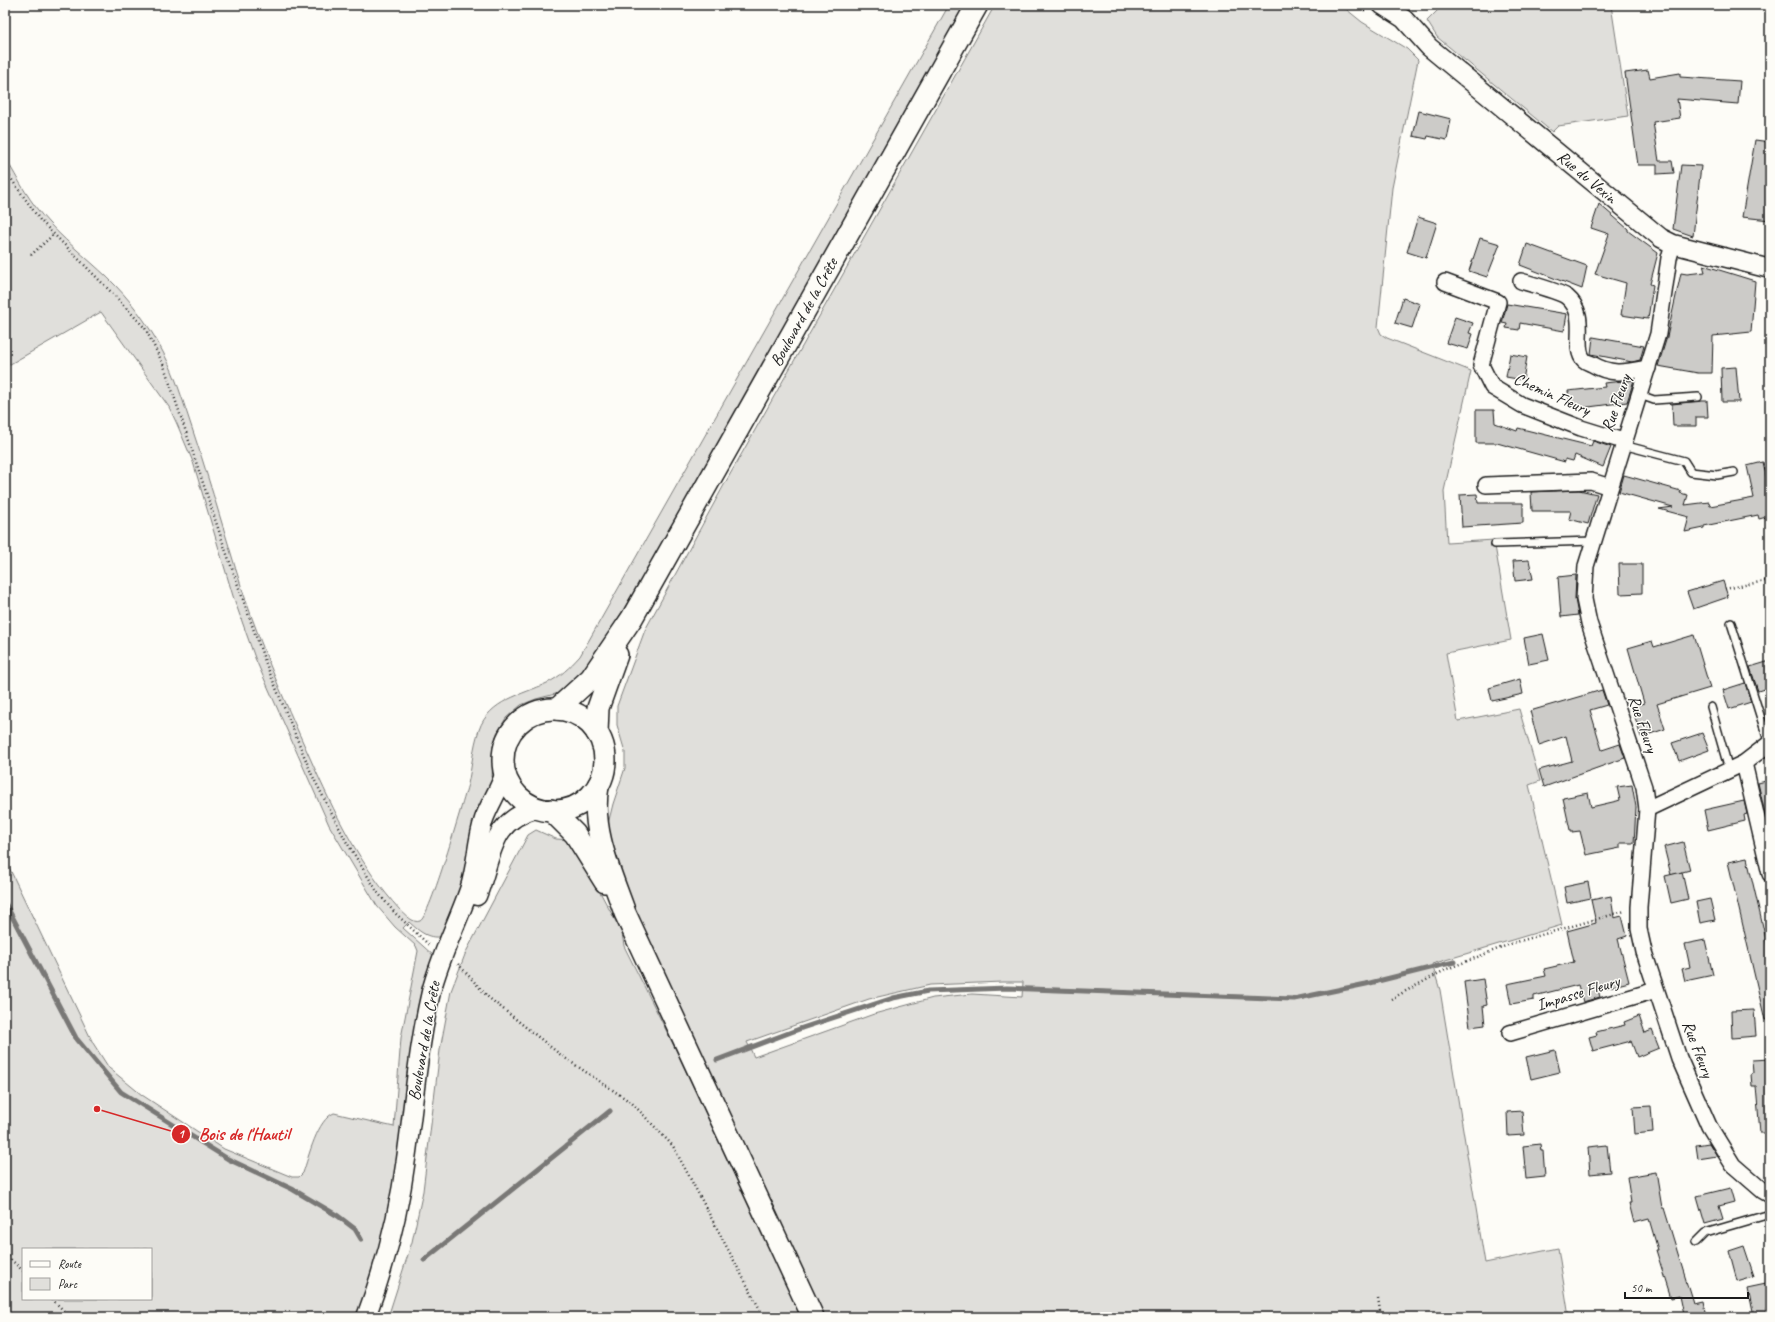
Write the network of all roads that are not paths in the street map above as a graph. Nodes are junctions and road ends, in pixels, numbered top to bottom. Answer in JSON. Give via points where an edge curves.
{"nodes":[{"id":1,"x":977,"y":5,"type":"edge"},
{"id":2,"x":1375,"y":5,"type":"edge"},
{"id":3,"x":1382,"y":5,"type":"edge"},
{"id":4,"x":1429,"y":47,"type":"junction"},
{"id":5,"x":1673,"y":244,"type":"junction"},
{"id":6,"x":1769,"y":264,"type":"edge"},
{"id":7,"x":1521,"y":281,"type":"dead end"},
{"id":8,"x":1445,"y":282,"type":"dead end"},
{"id":9,"x":1648,"y":368,"type":"junction"},
{"id":10,"x":1640,"y":395,"type":"junction"},
{"id":11,"x":1698,"y":397,"type":"dead end"},
{"id":12,"x":1623,"y":443,"type":"junction"},
{"id":13,"x":1734,"y":472,"type":"dead end"},
{"id":14,"x":1486,"y":485,"type":"dead end"},
{"id":15,"x":1610,"y":487,"type":"junction"},
{"id":16,"x":1594,"y":541,"type":"junction"},
{"id":17,"x":1495,"y":544,"type":"dead end"},
{"id":18,"x":632,"y":618,"type":"junction"},
{"id":19,"x":1731,"y":623,"type":"dead end"},
{"id":20,"x":1711,"y":708,"type":"dead end"},
{"id":21,"x":557,"y":709,"type":"junction"},
{"id":22,"x":597,"y":733,"type":"junction"},
{"id":23,"x":1770,"y":744,"type":"edge"},
{"id":24,"x":1744,"y":763,"type":"junction"},
{"id":25,"x":1729,"y":770,"type":"junction"},
{"id":26,"x":505,"y":772,"type":"junction"},
{"id":27,"x":598,"y":786,"type":"junction"},
{"id":28,"x":1647,"y":808,"type":"junction"},
{"id":29,"x":545,"y":809,"type":"junction"},
{"id":30,"x":1770,"y":874,"type":"edge"},
{"id":31,"x":625,"y":913,"type":"junction"},
{"id":32,"x":447,"y":956,"type":"junction"},
{"id":33,"x":1656,"y":990,"type":"junction"},
{"id":34,"x":1510,"y":1033,"type":"dead end"},
{"id":35,"x":1770,"y":1195,"type":"edge"},
{"id":36,"x":1770,"y":1214,"type":"edge"},
{"id":37,"x":1696,"y":1242,"type":"dead end"},
{"id":38,"x":366,"y":1317,"type":"edge"},
{"id":39,"x":376,"y":1317,"type":"edge"},
{"id":40,"x":813,"y":1317,"type":"edge"}],
"edges":[{"from":1,"to":18,"type":"main road","name":"Boulevard de la Crête"},
{"from":2,"to":4,"type":"street","name":"Rue du Vexin","via":[[1388,23]]},
{"from":3,"to":4,"type":"street","name":"Rue du Vexin","via":[[1404,19]]},
{"from":4,"to":5,"type":"street","name":"Rue du Vexin","via":[[1645,226]]},
{"from":5,"to":6,"type":"street","name":"Rue du Vexin"},
{"from":5,"to":9,"type":"street","name":"Rue Fleury","via":[[1658,334]]},
{"from":7,"to":9,"type":"street","via":[[1566,296],[1577,309],[1583,360],[1600,369],[1616,373]]},
{"from":8,"to":12,"type":"street","name":"Chemin Fleury","via":[[1498,302],[1481,365],[1492,387],[1522,405]]},
{"from":9,"to":10,"type":"street","name":"Rue Fleury"},
{"from":10,"to":11,"type":"lane","via":[[1654,400]]},
{"from":10,"to":12,"type":"street","name":"Rue Fleury"},
{"from":12,"to":13,"type":"lane","via":[[1684,462],[1691,472],[1717,475]]},
{"from":12,"to":15,"type":"street","name":"Rue Fleury"},
{"from":14,"to":15,"type":"street","via":[[1591,481]]},
{"from":15,"to":16,"type":"street","name":"Rue Fleury"},
{"from":16,"to":17,"type":"lane"},
{"from":16,"to":28,"type":"street","name":"Rue Fleury","via":[[1584,577],[1586,611],[1644,787]]},
{"from":18,"to":21,"type":"main road","name":"Boulevard de la Crête","via":[[591,678]]},
{"from":18,"to":22,"type":"main road","name":"Boulevard de la Crête","via":[[602,694],[598,708]]},
{"from":19,"to":23,"type":"lane"},
{"from":20,"to":25,"type":"lane"},
{"from":21,"to":22,"type":"main road","via":[[584,718]]},
{"from":21,"to":26,"type":"main road","via":[[540,711],[524,718],[518,724],[505,746]]},
{"from":22,"to":27,"type":"main road","via":[[602,743],[605,765]]},
{"from":23,"to":24,"type":"street"},
{"from":24,"to":25,"type":"street"},
{"from":24,"to":30,"type":"street"},
{"from":25,"to":28,"type":"street"},
{"from":26,"to":29,"type":"main road","via":[[514,791],[529,804]]},
{"from":26,"to":32,"type":"street","name":"Boulevard de la Crête","via":[[484,820],[469,888]]},
{"from":27,"to":29,"type":"main road","via":[[578,805],[562,810]]},
{"from":27,"to":31,"type":"main road","via":[[595,805],[597,826]]},
{"from":28,"to":33,"type":"street","name":"Rue Fleury","via":[[1638,907],[1641,937]]},
{"from":29,"to":31,"type":"main road","via":[[575,834]]},
{"from":29,"to":32,"type":"street","name":"Boulevard de la Crête","via":[[514,818],[498,835],[479,892]]},
{"from":31,"to":40,"type":"main road"},
{"from":32,"to":38,"type":"street","name":"Boulevard de la Crête","via":[[431,991],[399,1204],[380,1280]]},
{"from":32,"to":39,"type":"street","name":"Boulevard de la Crête","via":[[433,1026],[408,1210],[393,1268]]},
{"from":33,"to":34,"type":"street","name":"Impasse Fleury"},
{"from":33,"to":35,"type":"street","name":"Rue Fleury","via":[[1680,1058],[1709,1126],[1733,1164]]},
{"from":36,"to":37,"type":"lane","via":[[1706,1232]]}]}
